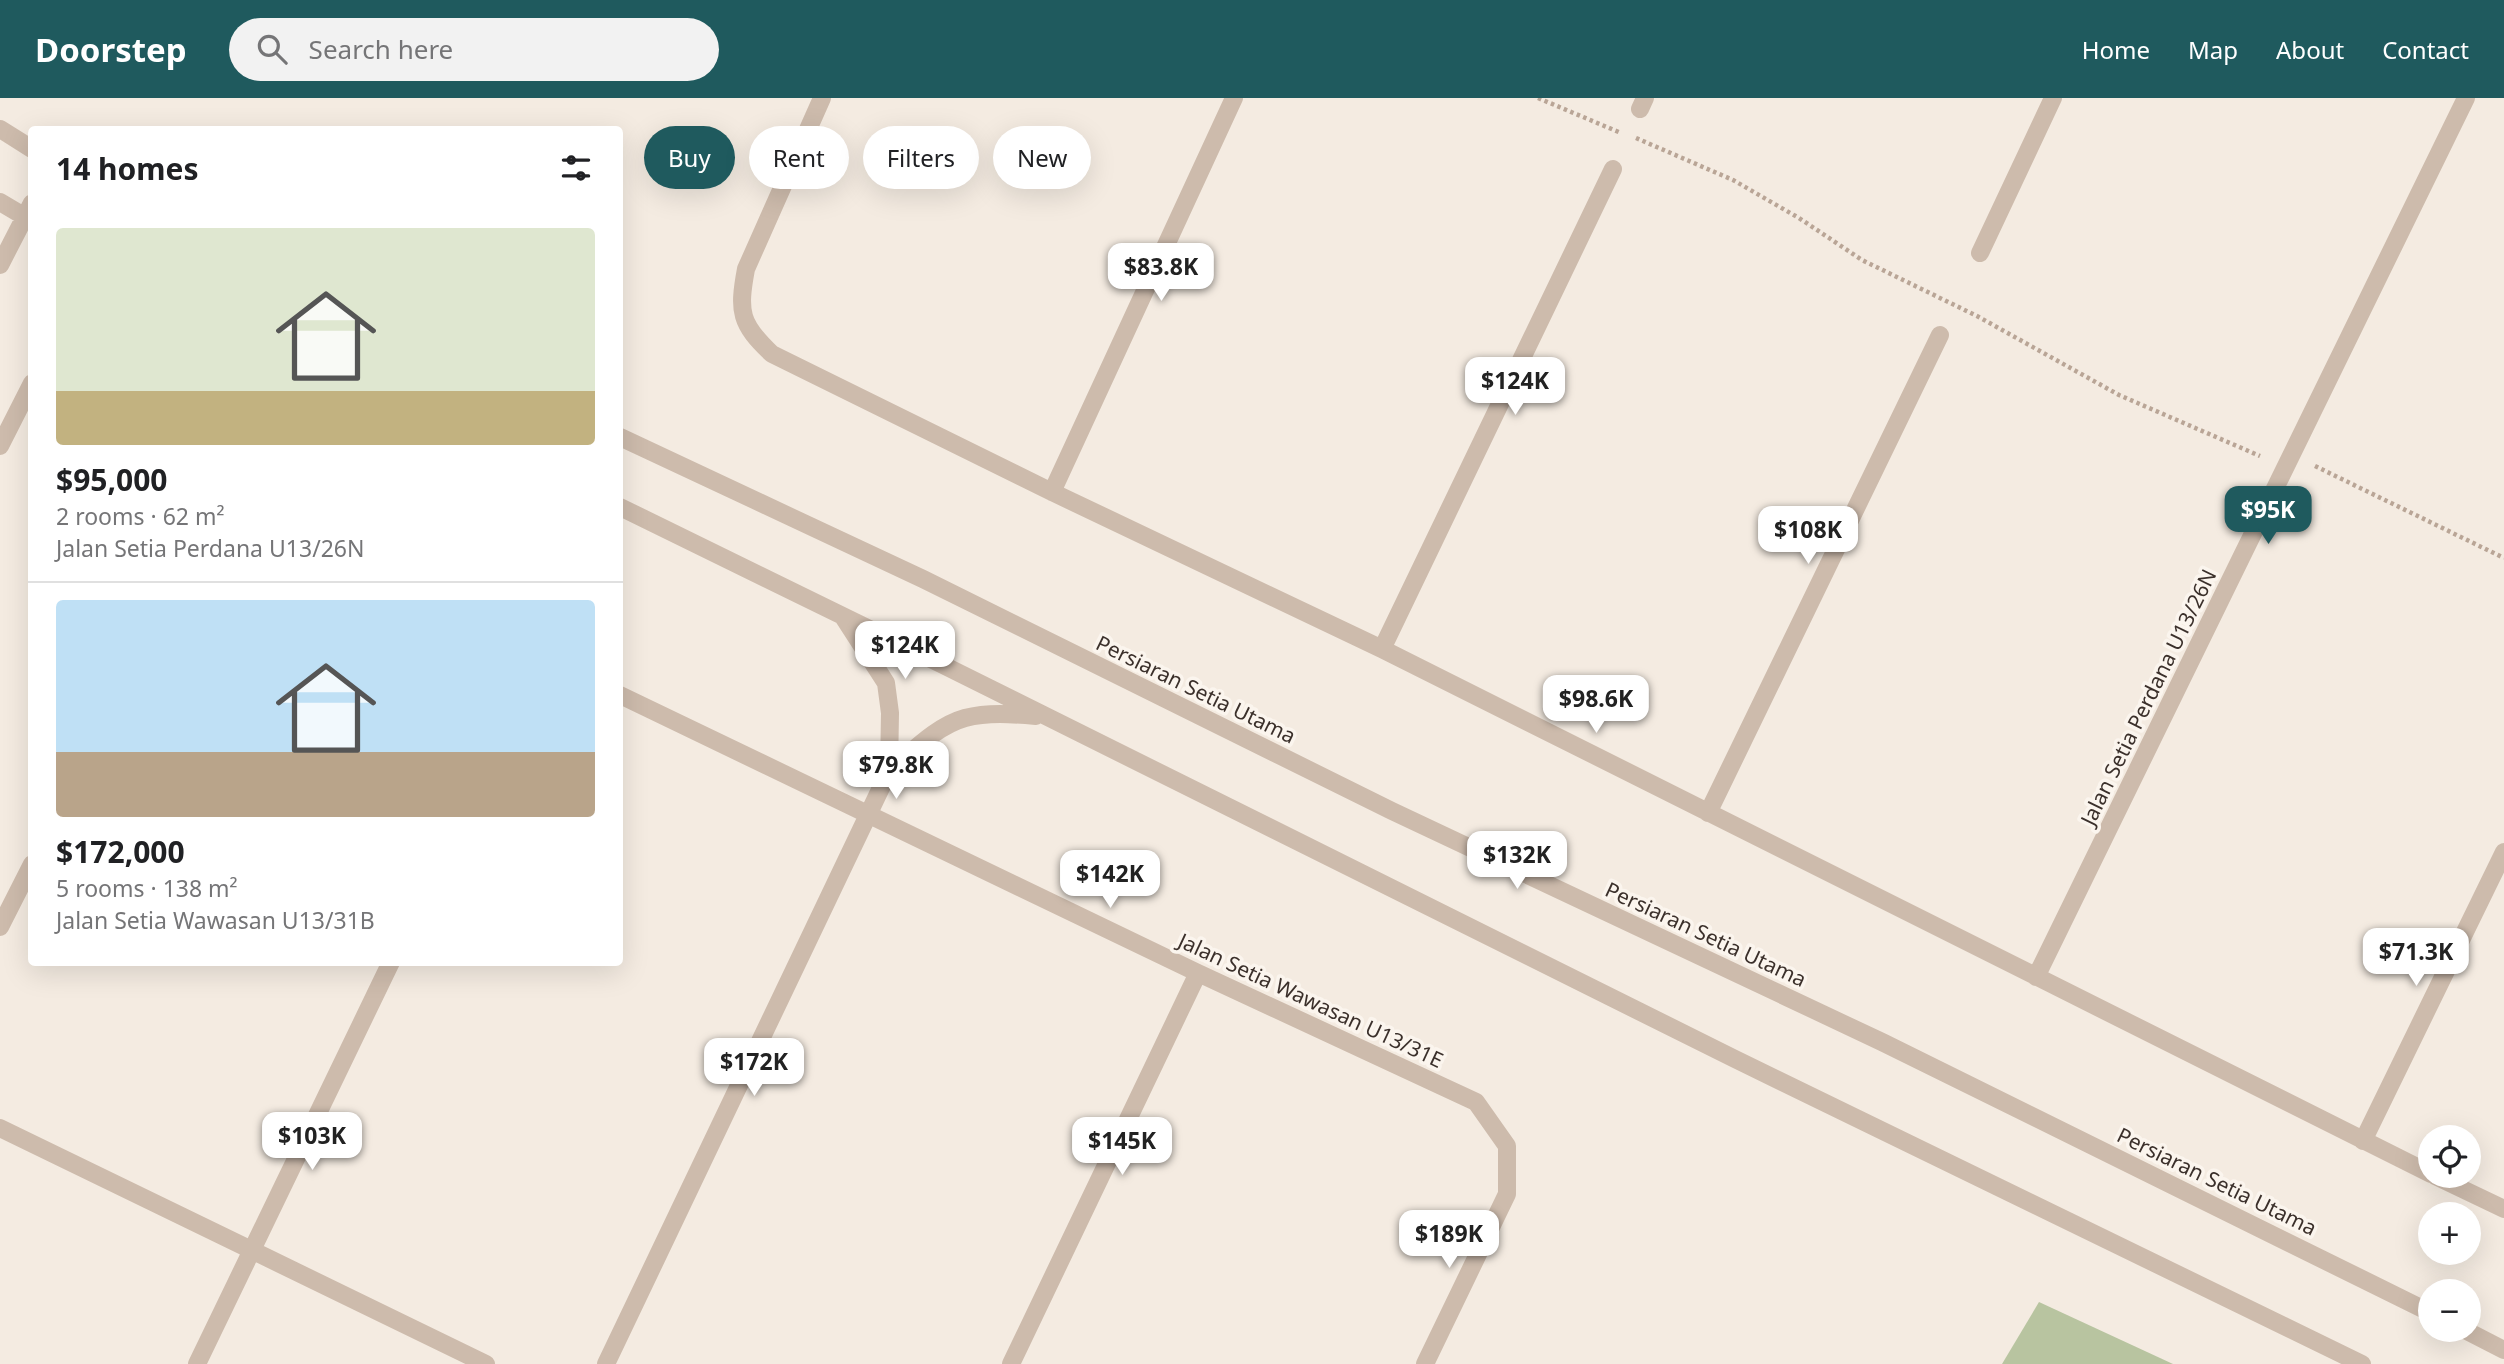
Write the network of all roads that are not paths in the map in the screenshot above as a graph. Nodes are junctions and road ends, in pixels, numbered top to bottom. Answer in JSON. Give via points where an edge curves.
{"nodes":[{"id":1,"x":822,"y":98,"type":"edge"},
{"id":2,"x":1234,"y":98,"type":"edge"},
{"id":3,"x":2053,"y":98,"type":"edge"},
{"id":4,"x":2466,"y":98,"type":"edge"},
{"id":5,"x":0,"y":129,"type":"edge"},
{"id":6,"x":28,"y":146,"type":"edge"},
{"id":7,"x":1613,"y":169,"type":"dead end"},
{"id":8,"x":0,"y":202,"type":"edge"},
{"id":9,"x":28,"y":213,"type":"edge"},
{"id":10,"x":28,"y":215,"type":"edge"},
{"id":11,"x":1980,"y":253,"type":"dead end"},
{"id":12,"x":0,"y":265,"type":"edge"},
{"id":13,"x":1940,"y":335,"type":"dead end"},
{"id":14,"x":28,"y":391,"type":"edge"},
{"id":15,"x":623,"y":438,"type":"edge"},
{"id":16,"x":0,"y":446,"type":"edge"},
{"id":17,"x":1052,"y":492,"type":"junction"},
{"id":18,"x":623,"y":508,"type":"edge"},
{"id":19,"x":842,"y":616,"type":"junction"},
{"id":20,"x":1382,"y":649,"type":"junction"},
{"id":21,"x":623,"y":696,"type":"edge"},
{"id":22,"x":1045,"y":716,"type":"junction"},
{"id":23,"x":888,"y":771,"type":"junction"},
{"id":24,"x":1708,"y":813,"type":"junction"},
{"id":25,"x":868,"y":815,"type":"junction"},
{"id":26,"x":2504,"y":852,"type":"edge"},
{"id":27,"x":28,"y":871,"type":"edge"},
{"id":28,"x":0,"y":927,"type":"edge"},
{"id":29,"x":389,"y":966,"type":"edge"},
{"id":30,"x":1198,"y":973,"type":"junction"},
{"id":31,"x":2036,"y":977,"type":"junction"},
{"id":32,"x":0,"y":1128,"type":"edge"},
{"id":33,"x":2363,"y":1141,"type":"junction"},
{"id":34,"x":2418,"y":1168,"type":"edge"},
{"id":35,"x":2460,"y":1188,"type":"edge"},
{"id":36,"x":2504,"y":1209,"type":"edge"},
{"id":37,"x":253,"y":1251,"type":"junction"},
{"id":38,"x":2418,"y":1307,"type":"edge"},
{"id":39,"x":2481,"y":1338,"type":"edge"},
{"id":40,"x":2504,"y":1350,"type":"edge"},
{"id":41,"x":197,"y":1364,"type":"edge"},
{"id":42,"x":486,"y":1364,"type":"edge"},
{"id":43,"x":606,"y":1364,"type":"edge"},
{"id":44,"x":1011,"y":1364,"type":"edge"},
{"id":45,"x":1425,"y":1364,"type":"edge"},
{"id":46,"x":2362,"y":1364,"type":"edge"}],
"edges":[{"from":1,"to":17,"type":"street","via":[[746,269],[743,319],[772,354]]},
{"from":2,"to":17,"type":"street"},
{"from":3,"to":11,"type":"street"},
{"from":4,"to":31,"type":"street","name":"Jalan Setia Perdana U13/26N"},
{"from":5,"to":6,"type":"street"},
{"from":7,"to":20,"type":"street"},
{"from":8,"to":9,"type":"street"},
{"from":10,"to":12,"type":"street"},
{"from":13,"to":24,"type":"street"},
{"from":14,"to":16,"type":"street"},
{"from":15,"to":38,"type":"street","name":"Persiaran Setia Utama","via":[[923,579],[1392,811],[1882,1042]]},
{"from":17,"to":20,"type":"street"},
{"from":18,"to":19,"type":"street"},
{"from":19,"to":22,"type":"street"},
{"from":19,"to":23,"type":"street","via":[[886,683]]},
{"from":20,"to":24,"type":"street"},
{"from":21,"to":25,"type":"street","name":"Jalan Setia Wawasan U13/31E"},
{"from":22,"to":23,"type":"street","via":[[998,713],[963,718],[937,732]]},
{"from":22,"to":46,"type":"street"},
{"from":23,"to":25,"type":"street"},
{"from":24,"to":31,"type":"street"},
{"from":25,"to":30,"type":"street","name":"Jalan Setia Wawasan U13/31E"},
{"from":25,"to":43,"type":"street"},
{"from":26,"to":33,"type":"street"},
{"from":27,"to":28,"type":"street"},
{"from":29,"to":37,"type":"street"},
{"from":30,"to":44,"type":"street"},
{"from":30,"to":45,"type":"street","name":"Jalan Setia Wawasan U13/31E","via":[[1476,1102],[1507,1146],[1507,1194]]},
{"from":31,"to":33,"type":"street"},
{"from":32,"to":37,"type":"street"},
{"from":33,"to":34,"type":"street"},
{"from":35,"to":36,"type":"street"},
{"from":37,"to":41,"type":"street"},
{"from":37,"to":42,"type":"street"},
{"from":39,"to":40,"type":"street"}]}
